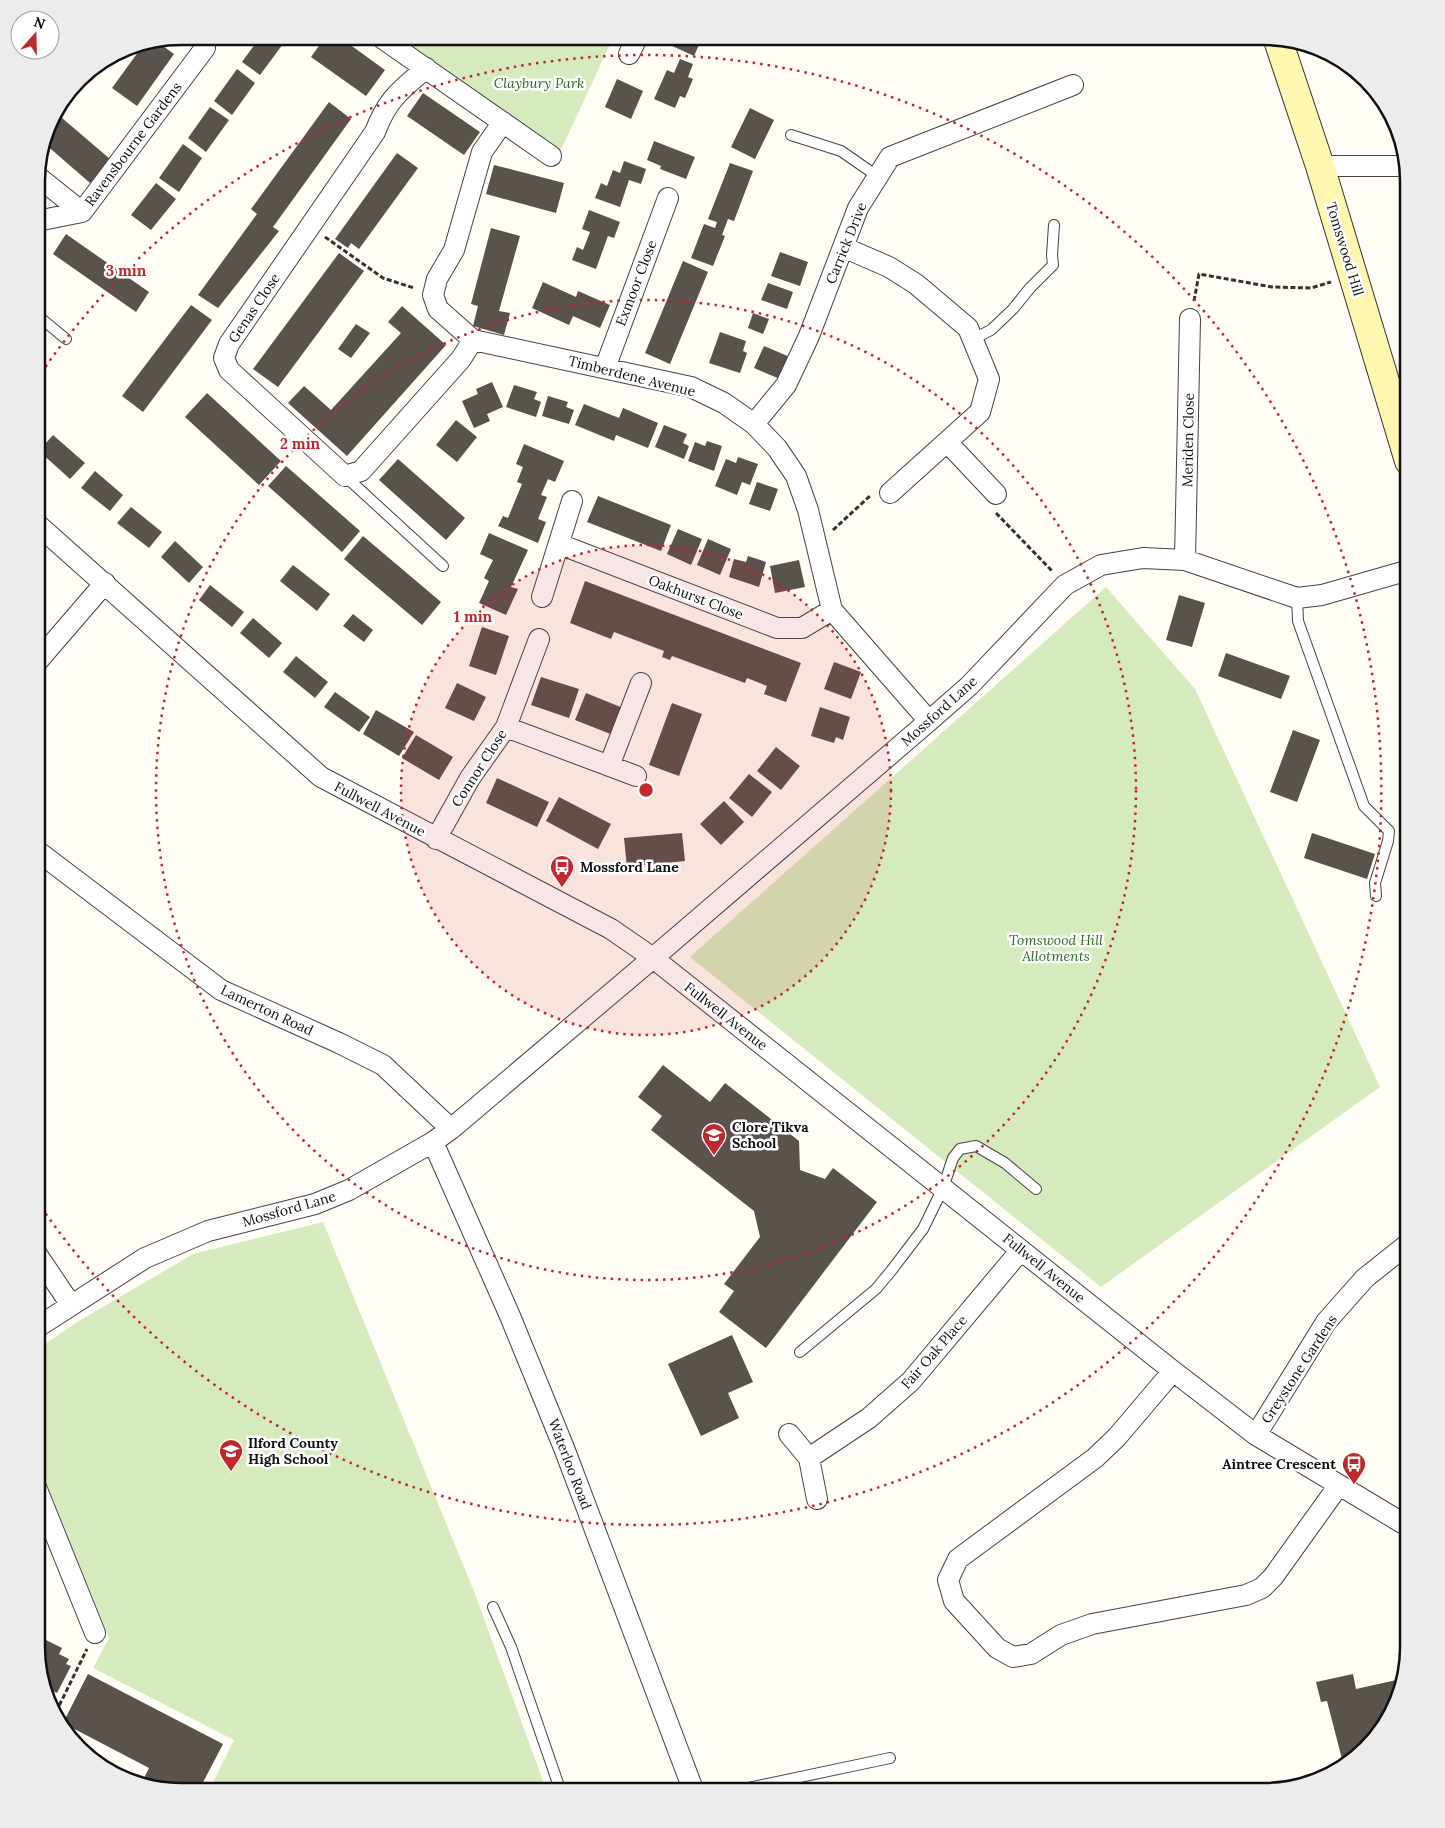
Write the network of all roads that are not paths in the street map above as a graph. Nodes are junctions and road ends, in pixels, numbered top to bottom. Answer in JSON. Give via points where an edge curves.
{"nodes":[{"id":1,"x":205,"y":45,"type":"edge"},
{"id":2,"x":392,"y":45,"type":"edge"},
{"id":3,"x":1280,"y":46,"type":"edge"},
{"id":4,"x":426,"y":68,"type":"junction"},
{"id":5,"x":1073,"y":85,"type":"dead end"},
{"id":6,"x":503,"y":122,"type":"junction"},
{"id":7,"x":791,"y":135,"type":"dead end"},
{"id":8,"x":551,"y":156,"type":"dead end"},
{"id":9,"x":1320,"y":166,"type":"junction"},
{"id":10,"x":1399,"y":166,"type":"edge"},
{"id":11,"x":877,"y":176,"type":"junction"},
{"id":12,"x":45,"y":182,"type":"edge"},
{"id":13,"x":668,"y":198,"type":"dead end"},
{"id":14,"x":82,"y":212,"type":"junction"},
{"id":15,"x":45,"y":219,"type":"edge"},
{"id":16,"x":1054,"y":225,"type":"dead end"},
{"id":17,"x":843,"y":247,"type":"junction"},
{"id":18,"x":1190,"y":319,"type":"road end"},
{"id":19,"x":45,"y":322,"type":"edge"},
{"id":20,"x":66,"y":339,"type":"dead end"},
{"id":21,"x":473,"y":340,"type":"junction"},
{"id":22,"x":973,"y":340,"type":"junction"},
{"id":23,"x":604,"y":368,"type":"junction"},
{"id":24,"x":1399,"y":397,"type":"edge"},
{"id":25,"x":754,"y":424,"type":"junction"},
{"id":26,"x":947,"y":442,"type":"junction"},
{"id":27,"x":345,"y":476,"type":"junction"},
{"id":28,"x":890,"y":494,"type":"road end"},
{"id":29,"x":996,"y":494,"type":"road end"},
{"id":30,"x":572,"y":502,"type":"dead end"},
{"id":31,"x":45,"y":532,"type":"edge"},
{"id":32,"x":559,"y":544,"type":"junction"},
{"id":33,"x":1185,"y":560,"type":"junction"},
{"id":34,"x":443,"y":566,"type":"dead end"},
{"id":35,"x":1400,"y":573,"type":"edge"},
{"id":36,"x":105,"y":583,"type":"junction"},
{"id":37,"x":542,"y":597,"type":"dead end"},
{"id":38,"x":1298,"y":598,"type":"junction"},
{"id":39,"x":832,"y":610,"type":"junction"},
{"id":40,"x":539,"y":639,"type":"dead end"},
{"id":41,"x":45,"y":653,"type":"edge"},
{"id":42,"x":641,"y":683,"type":"dead end"},
{"id":43,"x":929,"y":721,"type":"junction"},
{"id":44,"x":506,"y":727,"type":"junction"},
{"id":45,"x":609,"y":766,"type":"junction"},
{"id":46,"x":636,"y":776,"type":"dead end"},
{"id":47,"x":436,"y":838,"type":"junction"},
{"id":48,"x":45,"y":857,"type":"edge"},
{"id":49,"x":1376,"y":896,"type":"dead end"},
{"id":50,"x":654,"y":958,"type":"junction"},
{"id":51,"x":451,"y":1129,"type":"junction"},
{"id":52,"x":433,"y":1142,"type":"junction"},
{"id":53,"x":942,"y":1188,"type":"junction"},
{"id":54,"x":1036,"y":1189,"type":"dead end"},
{"id":55,"x":1021,"y":1250,"type":"junction"},
{"id":56,"x":1400,"y":1250,"type":"edge"},
{"id":57,"x":45,"y":1266,"type":"edge"},
{"id":58,"x":72,"y":1305,"type":"junction"},
{"id":59,"x":45,"y":1322,"type":"edge"},
{"id":60,"x":800,"y":1352,"type":"dead end"},
{"id":61,"x":1173,"y":1371,"type":"junction"},
{"id":62,"x":789,"y":1434,"type":"dead end"},
{"id":63,"x":1256,"y":1435,"type":"junction"},
{"id":64,"x":809,"y":1458,"type":"junction"},
{"id":65,"x":1340,"y":1485,"type":"junction"},
{"id":66,"x":817,"y":1499,"type":"dead end"},
{"id":67,"x":45,"y":1508,"type":"edge"},
{"id":68,"x":1400,"y":1522,"type":"edge"},
{"id":69,"x":493,"y":1607,"type":"dead end"},
{"id":70,"x":95,"y":1633,"type":"road end"},
{"id":71,"x":890,"y":1758,"type":"dead end"},
{"id":72,"x":558,"y":1783,"type":"edge"},
{"id":73,"x":691,"y":1783,"type":"edge"},
{"id":74,"x":772,"y":1783,"type":"edge"}],
"edges":[{"from":1,"to":14,"type":"street","name":"Ravensbourne Gardens"},
{"from":2,"to":4,"type":"street"},
{"from":3,"to":9,"type":"street","name":"Tomswood Hill"},
{"from":4,"to":6,"type":"street"},
{"from":4,"to":27,"type":"street","name":"Genas Close","via":[[393,97],[375,132],[229,344],[224,358],[229,370]]},
{"from":5,"to":11,"type":"street","name":"Carrick Drive","via":[[890,157]]},
{"from":6,"to":8,"type":"street"},
{"from":6,"to":21,"type":"street","name":"Timberdene Avenue","via":[[482,152],[454,250],[432,294],[438,309]]},
{"from":7,"to":11,"type":"lane","via":[[841,151]]},
{"from":9,"to":10,"type":"street"},
{"from":9,"to":24,"type":"street","name":"Tomswood Hill","via":[[1353,274]]},
{"from":11,"to":17,"type":"street","name":"Carrick Drive","via":[[858,208]]},
{"from":12,"to":14,"type":"street"},
{"from":13,"to":23,"type":"street","name":"Exmoor Close"},
{"from":14,"to":15,"type":"street","name":"Ravensbourne Gardens"},
{"from":16,"to":22,"type":"lane","via":[[1053,265],[991,330]]},
{"from":17,"to":22,"type":"street","via":[[889,267],[916,284],[968,328]]},
{"from":17,"to":25,"type":"street","name":"Carrick Drive","via":[[809,336],[786,385]]},
{"from":18,"to":33,"type":"street","name":"Meriden Close"},
{"from":19,"to":20,"type":"lane"},
{"from":21,"to":23,"type":"street","name":"Timberdene Avenue"},
{"from":21,"to":27,"type":"street","via":[[461,359],[361,471]]},
{"from":22,"to":26,"type":"street","via":[[989,379],[980,412]]},
{"from":23,"to":25,"type":"street","name":"Timberdene Avenue","via":[[691,387],[724,403]]},
{"from":25,"to":39,"type":"street","name":"Timberdene Avenue","via":[[777,448],[796,476],[808,510]]},
{"from":26,"to":28,"type":"street"},
{"from":26,"to":29,"type":"street"},
{"from":27,"to":34,"type":"lane"},
{"from":30,"to":32,"type":"street"},
{"from":31,"to":36,"type":"street","name":"Fullwell Avenue"},
{"from":32,"to":37,"type":"street"},
{"from":32,"to":39,"type":"street","name":"Oakhurst Close","via":[[777,628],[802,628]]},
{"from":33,"to":38,"type":"street","name":"Mossford Lane"},
{"from":33,"to":43,"type":"street","name":"Mossford Lane","via":[[1143,558],[1102,565],[1066,586],[969,686]]},
{"from":35,"to":38,"type":"street","name":"Mossford Lane","via":[[1322,595]]},
{"from":36,"to":41,"type":"street"},
{"from":36,"to":47,"type":"street","name":"Fullwell Avenue","via":[[321,777]]},
{"from":38,"to":49,"type":"lane","via":[[1298,622],[1364,806],[1388,831],[1375,883]]},
{"from":39,"to":43,"type":"street","name":"Timberdene Avenue"},
{"from":40,"to":44,"type":"street","name":"Connor Close"},
{"from":42,"to":45,"type":"street"},
{"from":43,"to":50,"type":"street","name":"Mossford Lane"},
{"from":44,"to":45,"type":"street"},
{"from":44,"to":47,"type":"street","name":"Connor Close","via":[[470,778]]},
{"from":45,"to":46,"type":"street"},
{"from":47,"to":50,"type":"street","name":"Fullwell Avenue","via":[[612,929]]},
{"from":48,"to":51,"type":"street","name":"Lamerton Road","via":[[221,990],[383,1065]]},
{"from":50,"to":51,"type":"street","name":"Mossford Lane"},
{"from":50,"to":53,"type":"street","name":"Fullwell Avenue"},
{"from":51,"to":52,"type":"street","name":"Mossford Lane"},
{"from":52,"to":58,"type":"street","name":"Mossford Lane","via":[[349,1190],[315,1204],[208,1232],[145,1258]]},
{"from":52,"to":73,"type":"street","name":"Waterloo Road","via":[[564,1448]]},
{"from":53,"to":54,"type":"lane","via":[[960,1148],[976,1146],[1005,1163]]},
{"from":53,"to":55,"type":"street","name":"Fullwell Avenue"},
{"from":53,"to":60,"type":"lane","via":[[923,1229],[876,1289]]},
{"from":55,"to":61,"type":"street","name":"Fullwell Avenue"},
{"from":55,"to":64,"type":"street","name":"Fair Oak Place","via":[[911,1381],[869,1418]]},
{"from":56,"to":63,"type":"street","name":"Greystone Gardens","via":[[1365,1278],[1326,1322]]},
{"from":57,"to":58,"type":"street"},
{"from":58,"to":59,"type":"street","name":"Mossford Lane"},
{"from":61,"to":63,"type":"street","name":"Fullwell Avenue"},
{"from":61,"to":65,"type":"street","via":[[1096,1458],[958,1559],[948,1580],[954,1601],[997,1648],[1013,1657],[1031,1654],[1060,1635],[1092,1624],[1246,1595],[1262,1588]]},
{"from":62,"to":64,"type":"street"},
{"from":63,"to":65,"type":"street","name":"Fullwell Avenue"},
{"from":64,"to":66,"type":"street"},
{"from":65,"to":68,"type":"street","name":"Fullwell Avenue"},
{"from":67,"to":70,"type":"street"},
{"from":69,"to":72,"type":"lane","via":[[511,1647]]},
{"from":71,"to":74,"type":"lane"}]}
